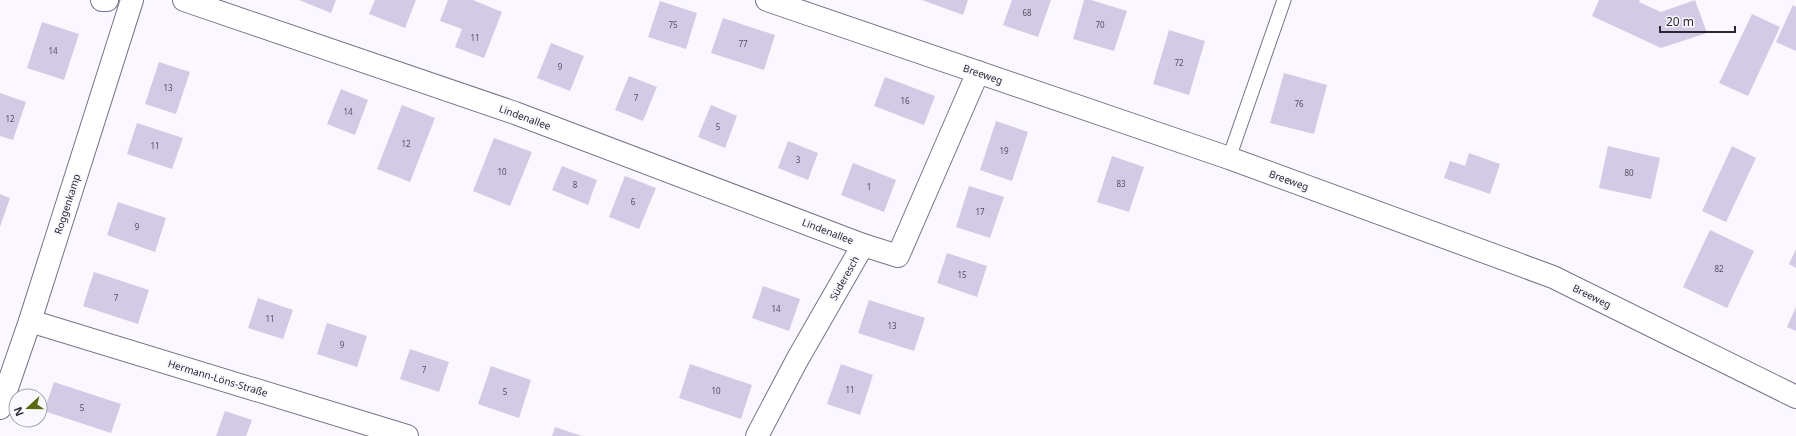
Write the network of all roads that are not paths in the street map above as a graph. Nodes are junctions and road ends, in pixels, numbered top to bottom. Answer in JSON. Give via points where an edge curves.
{"nodes":[{"id":1,"x":102,"y":0,"type":"edge"},
{"id":2,"x":107,"y":0,"type":"edge"},
{"id":3,"x":132,"y":0,"type":"edge"},
{"id":4,"x":184,"y":0,"type":"edge"},
{"id":5,"x":767,"y":0,"type":"edge"},
{"id":6,"x":1284,"y":0,"type":"edge"},
{"id":7,"x":978,"y":72,"type":"junction"},
{"id":8,"x":1229,"y":158,"type":"junction"},
{"id":9,"x":863,"y":244,"type":"junction"},
{"id":10,"x":30,"y":321,"type":"junction"},
{"id":11,"x":1796,"y":397,"type":"edge"},
{"id":12,"x":0,"y":408,"type":"edge"},
{"id":13,"x":407,"y":436,"type":"edge"},
{"id":14,"x":757,"y":436,"type":"edge"}],
"edges":[{"from":1,"to":2,"type":"street"},
{"from":3,"to":10,"type":"street","name":"Roggenkamp"},
{"from":4,"to":9,"type":"street","name":"Lindenallee","via":[[515,113]]},
{"from":5,"to":7,"type":"street","name":"Breeweg"},
{"from":6,"to":8,"type":"lane"},
{"from":7,"to":8,"type":"street","name":"Breeweg"},
{"from":7,"to":9,"type":"street","name":"Süderesch","via":[[898,256]]},
{"from":8,"to":11,"type":"street","name":"Breeweg","via":[[1553,277]]},
{"from":9,"to":14,"type":"street","name":"Süderesch"},
{"from":10,"to":12,"type":"street","name":"Roggenkamp"},
{"from":10,"to":13,"type":"street","name":"Hermann-Löns-Straße"}]}
